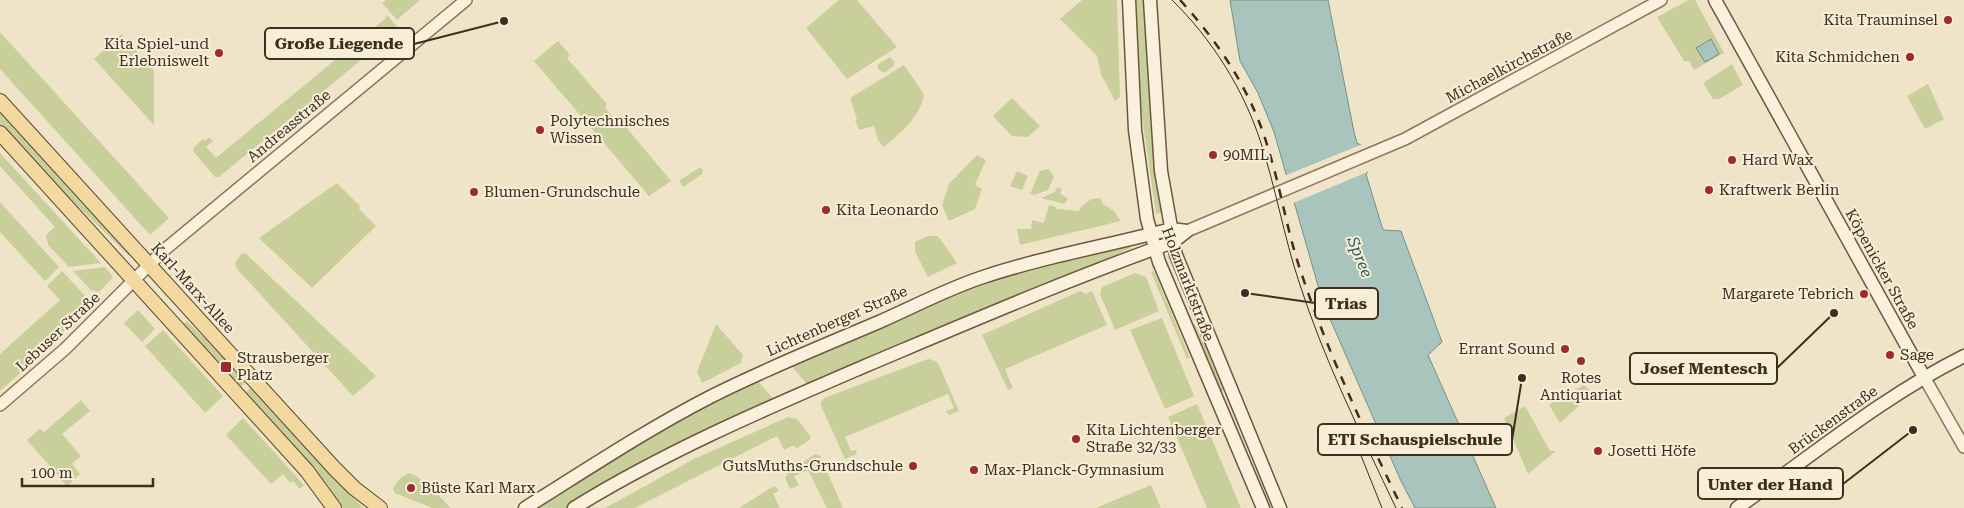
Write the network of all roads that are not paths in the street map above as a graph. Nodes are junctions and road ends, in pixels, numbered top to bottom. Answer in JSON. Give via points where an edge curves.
{"nodes":[{"id":1,"x":1129,"y":0,"type":"edge"},
{"id":2,"x":1150,"y":0,"type":"edge"},
{"id":3,"x":1661,"y":0,"type":"edge"},
{"id":4,"x":1716,"y":0,"type":"edge"},
{"id":5,"x":462,"y":1,"type":"edge"},
{"id":6,"x":0,"y":100,"type":"edge"},
{"id":7,"x":0,"y":133,"type":"edge"},
{"id":8,"x":1171,"y":229,"type":"junction"},
{"id":9,"x":1187,"y":231,"type":"junction"},
{"id":10,"x":1150,"y":234,"type":"junction"},
{"id":11,"x":1173,"y":242,"type":"junction"},
{"id":12,"x":1154,"y":248,"type":"junction"},
{"id":13,"x":149,"y":264,"type":"junction"},
{"id":14,"x":135,"y":280,"type":"junction"},
{"id":15,"x":1964,"y":356,"type":"edge"},
{"id":16,"x":1924,"y":377,"type":"junction"},
{"id":17,"x":0,"y":405,"type":"edge"},
{"id":18,"x":1964,"y":447,"type":"edge"},
{"id":19,"x":334,"y":508,"type":"edge"},
{"id":20,"x":380,"y":508,"type":"edge"},
{"id":21,"x":525,"y":508,"type":"edge"},
{"id":22,"x":574,"y":508,"type":"edge"},
{"id":23,"x":1263,"y":508,"type":"edge"},
{"id":24,"x":1280,"y":508,"type":"edge"},
{"id":25,"x":1737,"y":508,"type":"edge"}],
"edges":[{"from":1,"to":10,"type":"main road","name":"Holzmarktstraße","via":[[1135,130]]},
{"from":2,"to":8,"type":"main road","name":"Holzmarktstraße","via":[[1161,171]]},
{"from":3,"to":9,"type":"street","name":"Michaelkirchstraße","via":[[1405,139]]},
{"from":4,"to":16,"type":"main road","name":"Köpenicker Straße"},
{"from":5,"to":13,"type":"street","name":"Andreasstraße"},
{"from":6,"to":13,"type":"main road","name":"Karl-Marx-Allee"},
{"from":7,"to":14,"type":"main road"},
{"from":8,"to":9,"type":"main road","name":"Lichtenberger Straße"},
{"from":8,"to":10,"type":"main road","name":"Lichtenberger Straße"},
{"from":8,"to":11,"type":"main road","name":"Holzmarktstraße"},
{"from":9,"to":11,"type":"main road"},
{"from":10,"to":12,"type":"main road","name":"Holzmarktstraße"},
{"from":10,"to":21,"type":"main road","name":"Lichtenberger Straße","via":[[1027,263],[926,299],[709,398],[642,435]]},
{"from":11,"to":12,"type":"main road"},
{"from":11,"to":24,"type":"main road","name":"Holzmarktstraße"},
{"from":12,"to":22,"type":"main road","via":[[1043,290],[735,422],[658,459]]},
{"from":12,"to":23,"type":"main road","name":"Holzmarktstraße"},
{"from":13,"to":14,"type":"street","name":"Andreasstraße"},
{"from":13,"to":20,"type":"main road","name":"Karl-Marx-Allee","via":[[334,468]]},
{"from":14,"to":17,"type":"street","name":"Lebuser Straße","via":[[65,349]]},
{"from":14,"to":19,"type":"main road","via":[[307,471]]},
{"from":15,"to":16,"type":"main road","name":"Brückenstraße"},
{"from":16,"to":18,"type":"street","name":"Köpenicker Straße"},
{"from":16,"to":25,"type":"main road","name":"Brückenstraße"}]}
